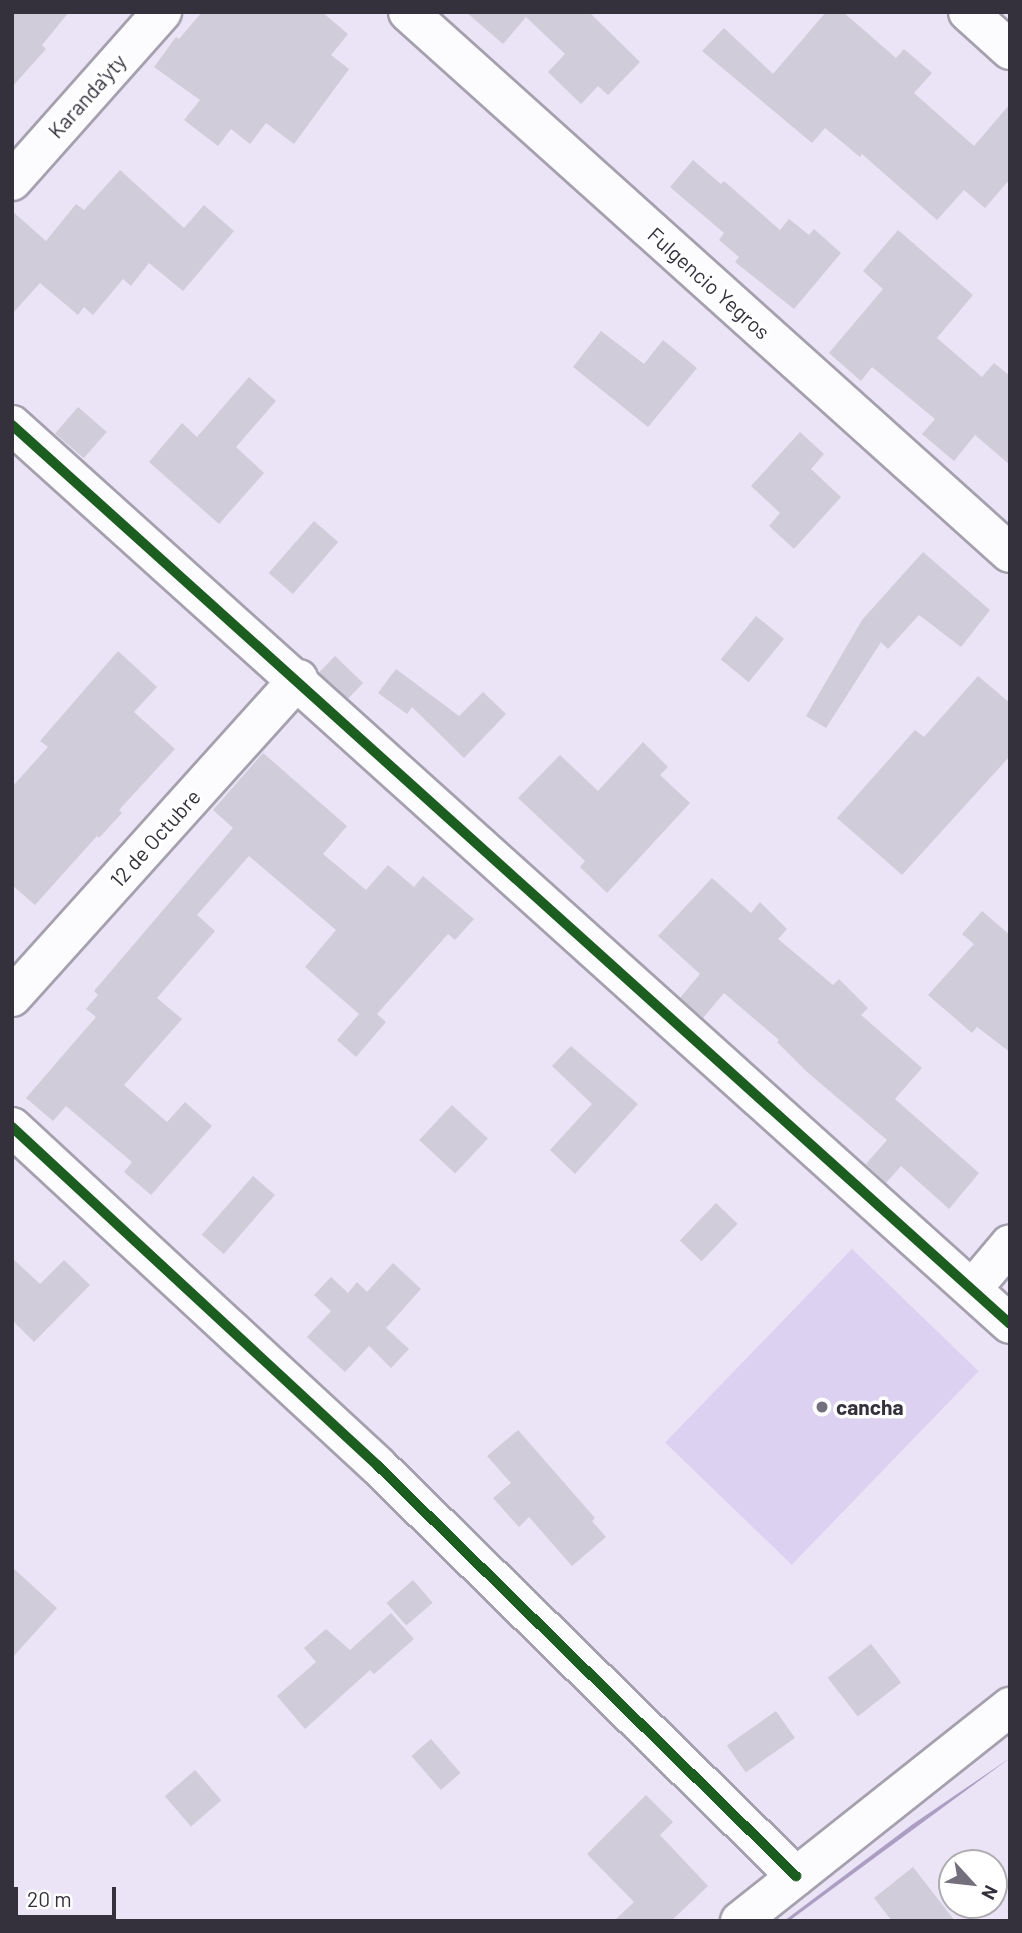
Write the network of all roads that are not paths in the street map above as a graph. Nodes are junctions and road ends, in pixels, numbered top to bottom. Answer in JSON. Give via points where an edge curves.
{"nodes":[{"id":1,"x":162,"y":12,"type":"edge"},
{"id":2,"x":408,"y":12,"type":"edge"},
{"id":3,"x":968,"y":12,"type":"edge"},
{"id":4,"x":1010,"y":50,"type":"edge"},
{"id":5,"x":12,"y":181,"type":"edge"},
{"id":6,"x":12,"y":425,"type":"edge"},
{"id":7,"x":1010,"y":553,"type":"edge"},
{"id":8,"x":298,"y":679,"type":"junction"},
{"id":9,"x":12,"y":997,"type":"edge"},
{"id":10,"x":12,"y":1127,"type":"edge"},
{"id":11,"x":1010,"y":1244,"type":"edge"},
{"id":12,"x":973,"y":1288,"type":"junction"},
{"id":13,"x":1010,"y":1324,"type":"edge"},
{"id":14,"x":1010,"y":1707,"type":"edge"},
{"id":15,"x":796,"y":1876,"type":"junction"},
{"id":16,"x":740,"y":1921,"type":"edge"}],
"edges":[{"from":1,"to":5,"type":"street","name":"Karanda'yty"},
{"from":2,"to":7,"type":"street","name":"Fulgencio Yegros"},
{"from":3,"to":4,"type":"street"},
{"from":6,"to":8,"type":"street"},
{"from":8,"to":9,"type":"street","name":"12 de Octubre"},
{"from":8,"to":12,"type":"street"},
{"from":10,"to":15,"type":"street","via":[[378,1466]]},
{"from":11,"to":12,"type":"street"},
{"from":12,"to":13,"type":"street"},
{"from":14,"to":15,"type":"street"},
{"from":15,"to":16,"type":"street"}]}
